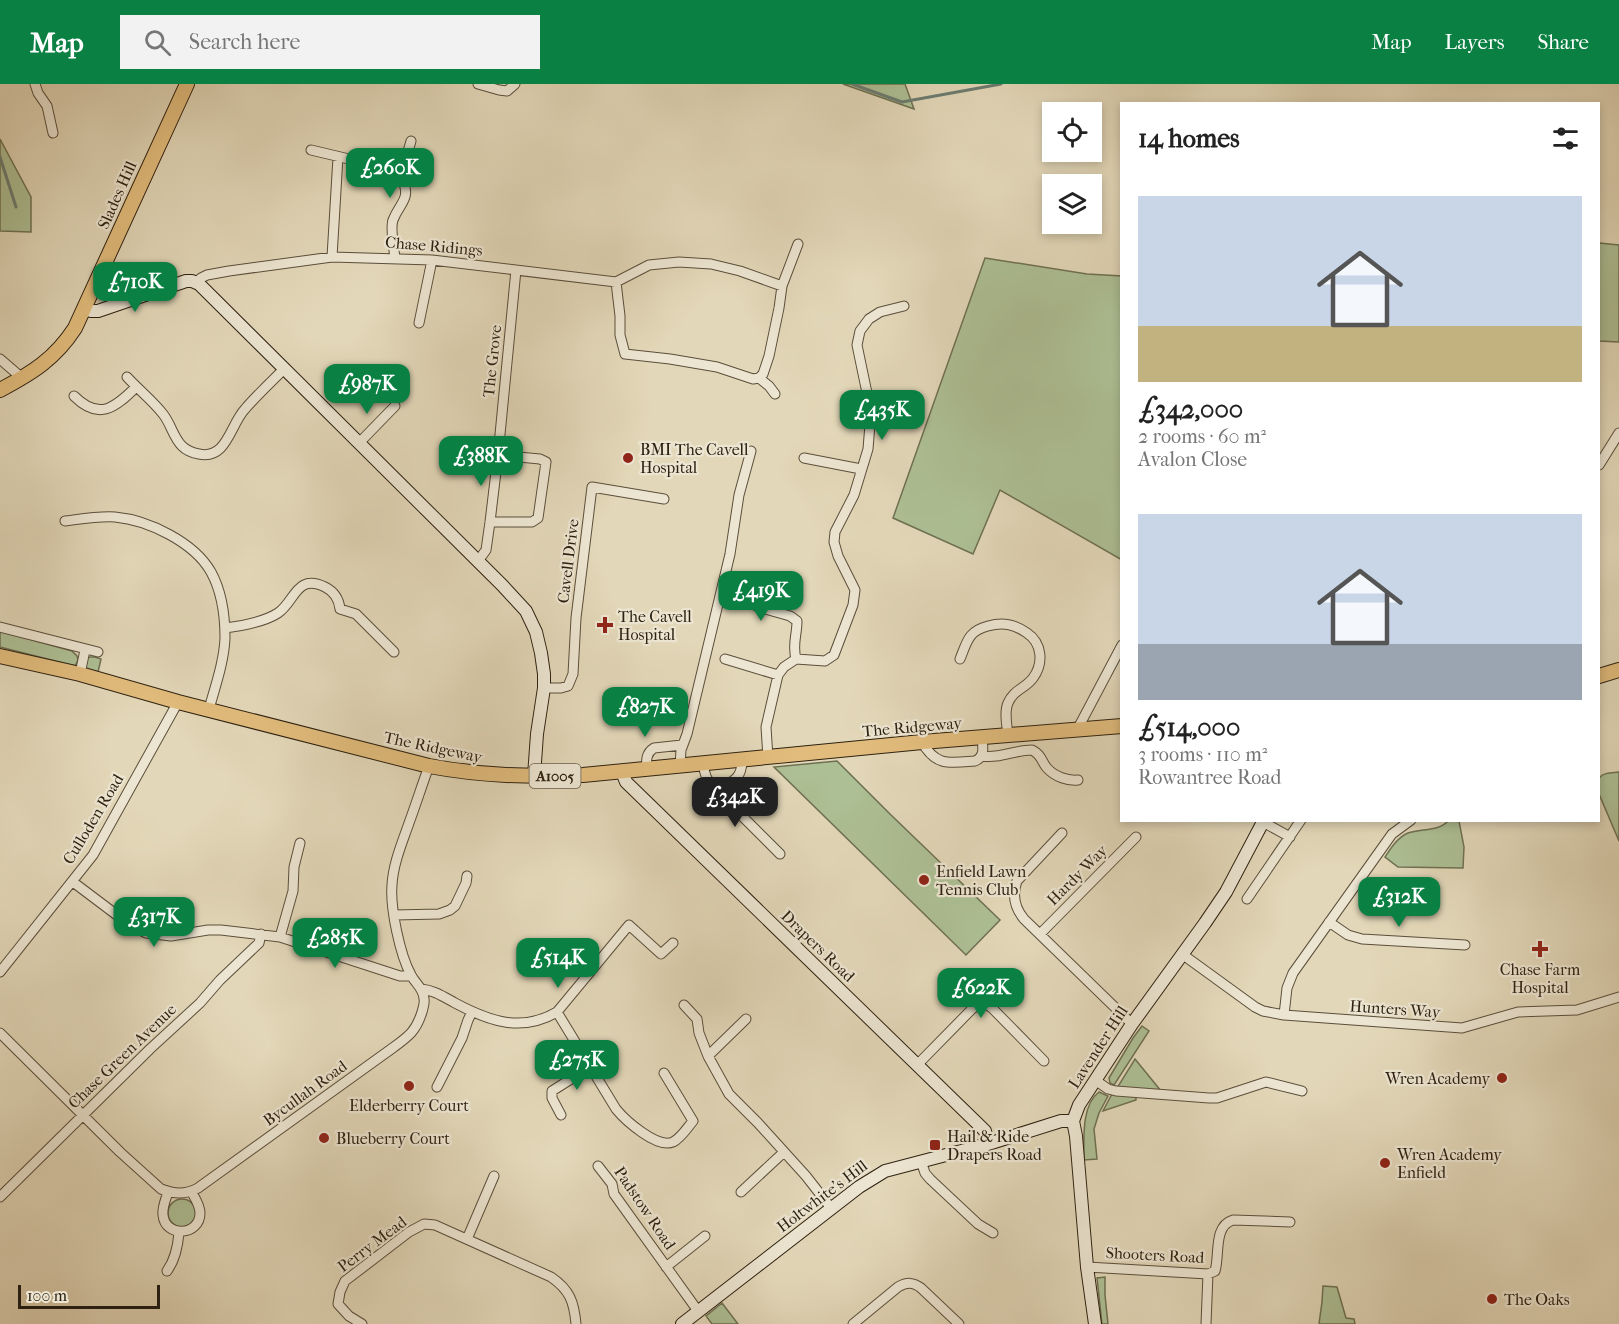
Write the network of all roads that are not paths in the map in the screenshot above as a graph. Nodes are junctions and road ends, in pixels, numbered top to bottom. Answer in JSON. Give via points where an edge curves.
{"nodes":[{"id":1,"x":35,"y":84,"type":"edge"},
{"id":2,"x":187,"y":84,"type":"edge"},
{"id":3,"x":478,"y":84,"type":"edge"},
{"id":4,"x":514,"y":85,"type":"edge"},
{"id":5,"x":53,"y":133,"type":"dead end"},
{"id":6,"x":411,"y":141,"type":"dead end"},
{"id":7,"x":311,"y":150,"type":"dead end"},
{"id":8,"x":338,"y":157,"type":"junction"},
{"id":9,"x":349,"y":159,"type":"dead end"},
{"id":10,"x":798,"y":244,"type":"dead end"},
{"id":11,"x":332,"y":257,"type":"junction"},
{"id":12,"x":395,"y":258,"type":"junction"},
{"id":13,"x":432,"y":260,"type":"junction"},
{"id":14,"x":516,"y":270,"type":"junction"},
{"id":15,"x":196,"y":282,"type":"junction"},
{"id":16,"x":616,"y":282,"type":"junction"},
{"id":17,"x":782,"y":286,"type":"junction"},
{"id":18,"x":904,"y":306,"type":"dead end"},
{"id":19,"x":84,"y":309,"type":"junction"},
{"id":20,"x":419,"y":323,"type":"dead end"},
{"id":21,"x":0,"y":359,"type":"edge"},
{"id":22,"x":284,"y":369,"type":"junction"},
{"id":23,"x":127,"y":377,"type":"dead end"},
{"id":24,"x":22,"y":378,"type":"junction"},
{"id":25,"x":759,"y":378,"type":"junction"},
{"id":26,"x":136,"y":387,"type":"junction"},
{"id":27,"x":0,"y":390,"type":"edge"},
{"id":28,"x":775,"y":394,"type":"dead end"},
{"id":29,"x":74,"y":396,"type":"dead end"},
{"id":30,"x":394,"y":406,"type":"dead end"},
{"id":31,"x":871,"y":412,"type":"junction"},
{"id":32,"x":917,"y":417,"type":"dead end"},
{"id":33,"x":1619,"y":433,"type":"edge"},
{"id":34,"x":359,"y":442,"type":"junction"},
{"id":35,"x":751,"y":451,"type":"dead end"},
{"id":36,"x":498,"y":455,"type":"junction"},
{"id":37,"x":804,"y":458,"type":"dead end"},
{"id":38,"x":1600,"y":463,"type":"edge"},
{"id":39,"x":861,"y":469,"type":"junction"},
{"id":40,"x":664,"y":499,"type":"dead end"},
{"id":41,"x":64,"y":521,"type":"dead end"},
{"id":42,"x":490,"y":522,"type":"junction"},
{"id":43,"x":478,"y":561,"type":"junction"},
{"id":44,"x":746,"y":598,"type":"dead end"},
{"id":45,"x":0,"y":627,"type":"edge"},
{"id":46,"x":225,"y":628,"type":"junction"},
{"id":47,"x":1120,"y":649,"type":"edge"},
{"id":48,"x":86,"y":650,"type":"junction"},
{"id":49,"x":98,"y":652,"type":"dead end"},
{"id":50,"x":394,"y":652,"type":"dead end"},
{"id":51,"x":0,"y":656,"type":"edge"},
{"id":52,"x":725,"y":659,"type":"dead end"},
{"id":53,"x":796,"y":659,"type":"junction"},
{"id":54,"x":960,"y":659,"type":"dead end"},
{"id":55,"x":1619,"y":670,"type":"edge"},
{"id":56,"x":80,"y":674,"type":"junction"},
{"id":57,"x":778,"y":675,"type":"junction"},
{"id":58,"x":1600,"y":676,"type":"edge"},
{"id":59,"x":544,"y":688,"type":"junction"},
{"id":60,"x":178,"y":702,"type":"junction"},
{"id":61,"x":208,"y":709,"type":"junction"},
{"id":62,"x":1120,"y":726,"type":"edge"},
{"id":63,"x":1077,"y":730,"type":"junction"},
{"id":64,"x":1008,"y":735,"type":"junction"},
{"id":65,"x":982,"y":738,"type":"junction"},
{"id":66,"x":922,"y":742,"type":"junction"},
{"id":67,"x":682,"y":745,"type":"junction"},
{"id":68,"x":982,"y":756,"type":"junction"},
{"id":69,"x":768,"y":758,"type":"junction"},
{"id":70,"x":742,"y":760,"type":"junction"},
{"id":71,"x":703,"y":764,"type":"junction"},
{"id":72,"x":429,"y":766,"type":"junction"},
{"id":73,"x":680,"y":766,"type":"junction"},
{"id":74,"x":647,"y":770,"type":"junction"},
{"id":75,"x":622,"y":772,"type":"junction"},
{"id":76,"x":534,"y":776,"type":"junction"},
{"id":77,"x":1078,"y":780,"type":"dead end"},
{"id":78,"x":723,"y":786,"type":"junction"},
{"id":79,"x":1263,"y":822,"type":"edge"},
{"id":80,"x":1266,"y":822,"type":"edge"},
{"id":81,"x":1301,"y":822,"type":"edge"},
{"id":82,"x":1408,"y":822,"type":"edge"},
{"id":83,"x":1062,"y":833,"type":"dead end"},
{"id":84,"x":1136,"y":837,"type":"dead end"},
{"id":85,"x":1290,"y":837,"type":"junction"},
{"id":86,"x":300,"y":843,"type":"dead end"},
{"id":87,"x":780,"y":854,"type":"dead end"},
{"id":88,"x":466,"y":876,"type":"dead end"},
{"id":89,"x":73,"y":882,"type":"junction"},
{"id":90,"x":1247,"y":899,"type":"dead end"},
{"id":91,"x":394,"y":915,"type":"junction"},
{"id":92,"x":1329,"y":922,"type":"junction"},
{"id":93,"x":261,"y":934,"type":"junction"},
{"id":94,"x":1040,"y":934,"type":"junction"},
{"id":95,"x":280,"y":937,"type":"junction"},
{"id":96,"x":673,"y":943,"type":"dead end"},
{"id":97,"x":1465,"y":945,"type":"dead end"},
{"id":98,"x":1182,"y":954,"type":"junction"},
{"id":99,"x":0,"y":972,"type":"edge"},
{"id":100,"x":411,"y":976,"type":"junction"},
{"id":101,"x":421,"y":989,"type":"junction"},
{"id":102,"x":1619,"y":997,"type":"edge"},
{"id":103,"x":684,"y":1005,"type":"dead end"},
{"id":104,"x":472,"y":1012,"type":"junction"},
{"id":105,"x":557,"y":1012,"type":"junction"},
{"id":106,"x":1284,"y":1015,"type":"junction"},
{"id":107,"x":746,"y":1019,"type":"dead end"},
{"id":108,"x":1132,"y":1024,"type":"junction"},
{"id":109,"x":0,"y":1033,"type":"edge"},
{"id":110,"x":708,"y":1056,"type":"junction"},
{"id":111,"x":1044,"y":1061,"type":"dead end"},
{"id":112,"x":917,"y":1065,"type":"junction"},
{"id":113,"x":590,"y":1067,"type":"junction"},
{"id":114,"x":664,"y":1073,"type":"dead end"},
{"id":115,"x":1095,"y":1080,"type":"junction"},
{"id":116,"x":437,"y":1087,"type":"dead end"},
{"id":117,"x":1302,"y":1091,"type":"dead end"},
{"id":118,"x":561,"y":1114,"type":"dead end"},
{"id":119,"x":82,"y":1115,"type":"junction"},
{"id":120,"x":1073,"y":1121,"type":"junction"},
{"id":121,"x":988,"y":1144,"type":"junction"},
{"id":122,"x":784,"y":1152,"type":"junction"},
{"id":123,"x":921,"y":1161,"type":"junction"},
{"id":124,"x":598,"y":1166,"type":"dead end"},
{"id":125,"x":494,"y":1176,"type":"dead end"},
{"id":126,"x":191,"y":1191,"type":"junction"},
{"id":127,"x":168,"y":1192,"type":"junction"},
{"id":128,"x":741,"y":1192,"type":"dead end"},
{"id":129,"x":0,"y":1197,"type":"edge"},
{"id":130,"x":831,"y":1208,"type":"junction"},
{"id":131,"x":1290,"y":1222,"type":"dead end"},
{"id":132,"x":180,"y":1232,"type":"junction"},
{"id":133,"x":993,"y":1233,"type":"dead end"},
{"id":134,"x":705,"y":1236,"type":"dead end"},
{"id":135,"x":467,"y":1239,"type":"junction"},
{"id":136,"x":666,"y":1267,"type":"junction"},
{"id":137,"x":1088,"y":1267,"type":"junction"},
{"id":138,"x":167,"y":1271,"type":"dead end"},
{"id":139,"x":1208,"y":1274,"type":"junction"},
{"id":140,"x":698,"y":1311,"type":"junction"},
{"id":141,"x":362,"y":1324,"type":"edge"},
{"id":142,"x":576,"y":1324,"type":"edge"},
{"id":143,"x":682,"y":1324,"type":"edge"},
{"id":144,"x":853,"y":1324,"type":"edge"},
{"id":145,"x":958,"y":1324,"type":"edge"},
{"id":146,"x":1095,"y":1324,"type":"edge"},
{"id":147,"x":1206,"y":1324,"type":"edge"}],
"edges":[{"from":1,"to":5,"type":"street","via":[[47,106]]},
{"from":2,"to":19,"type":"main road","name":"Slades Hill"},
{"from":3,"to":4,"type":"street","via":[[507,91]]},
{"from":6,"to":12,"type":"street","via":[[401,176],[406,198],[392,222]]},
{"from":7,"to":8,"type":"street"},
{"from":8,"to":9,"type":"street"},
{"from":8,"to":11,"type":"street"},
{"from":10,"to":17,"type":"street"},
{"from":11,"to":12,"type":"street","name":"Chase Ridings"},
{"from":11,"to":15,"type":"street","name":"Chase Ridings","via":[[207,275]]},
{"from":12,"to":13,"type":"street","name":"Chase Ridings"},
{"from":13,"to":14,"type":"street","name":"Chase Ridings"},
{"from":13,"to":20,"type":"street"},
{"from":14,"to":16,"type":"street","name":"Chase Ridings"},
{"from":14,"to":36,"type":"street","name":"The Grove"},
{"from":15,"to":19,"type":"street","name":"Chase Ridings","via":[[186,281],[98,311]]},
{"from":15,"to":22,"type":"street"},
{"from":16,"to":17,"type":"street","via":[[649,265],[679,262],[711,264]]},
{"from":16,"to":25,"type":"street","via":[[623,358],[670,358]]},
{"from":17,"to":25,"type":"street","via":[[769,356]]},
{"from":18,"to":31,"type":"street","via":[[880,312],[860,332],[857,345]]},
{"from":19,"to":24,"type":"main road","name":"Slades Hill","via":[[66,343]]},
{"from":21,"to":24,"type":"street"},
{"from":22,"to":26,"type":"street","via":[[243,410],[223,446],[207,455],[180,445],[164,414]]},
{"from":22,"to":34,"type":"street"},
{"from":23,"to":26,"type":"street"},
{"from":24,"to":27,"type":"main road","name":"Slades Hill"},
{"from":25,"to":28,"type":"street"},
{"from":26,"to":29,"type":"street","via":[[119,403],[102,410],[83,406]]},
{"from":30,"to":34,"type":"street"},
{"from":31,"to":32,"type":"street"},
{"from":31,"to":39,"type":"street","via":[[868,449]]},
{"from":33,"to":38,"type":"street"},
{"from":34,"to":43,"type":"street"},
{"from":35,"to":67,"type":"street","via":[[730,554]]},
{"from":36,"to":42,"type":"street","name":"The Grove"},
{"from":36,"to":42,"type":"street","via":[[546,462],[538,518],[532,522]]},
{"from":37,"to":39,"type":"street"},
{"from":39,"to":53,"type":"street","via":[[834,542],[855,590],[853,605],[834,655],[825,661]]},
{"from":40,"to":59,"type":"street","name":"Cavell Drive","via":[[592,487],[573,674],[568,686]]},
{"from":41,"to":46,"type":"street","via":[[114,517],[146,524],[172,536],[210,571],[220,593]]},
{"from":42,"to":43,"type":"street","name":"The Grove","via":[[486,550]]},
{"from":43,"to":59,"type":"street","via":[[526,611],[541,653]]},
{"from":44,"to":53,"type":"street","via":[[758,607],[797,621]]},
{"from":45,"to":48,"type":"street"},
{"from":46,"to":50,"type":"street","via":[[275,615],[298,588],[318,584],[336,595],[340,609],[356,614]]},
{"from":46,"to":61,"type":"street","via":[[223,656]]},
{"from":47,"to":63,"type":"street"},
{"from":48,"to":49,"type":"street"},
{"from":48,"to":56,"type":"street"},
{"from":51,"to":56,"type":"main road","name":"The Ridgeway","number":"A1005"},
{"from":52,"to":57,"type":"street"},
{"from":53,"to":57,"type":"street"},
{"from":54,"to":64,"type":"street","via":[[970,634],[994,624],[1018,627],[1038,644],[1041,656],[1036,673],[1013,693],[1006,705]]},
{"from":55,"to":58,"type":"main road"},
{"from":56,"to":60,"type":"main road","name":"The Ridgeway","number":"A1005"},
{"from":57,"to":69,"type":"street","via":[[766,728]]},
{"from":59,"to":76,"type":"street"},
{"from":60,"to":61,"type":"main road","name":"The Ridgeway","number":"A1005"},
{"from":60,"to":89,"type":"street","name":"Culloden Road","via":[[93,855]]},
{"from":61,"to":72,"type":"main road","name":"The Ridgeway","number":"A1005"},
{"from":62,"to":63,"type":"main road","name":"The Ridgeway","number":"A1005"},
{"from":63,"to":64,"type":"main road","name":"The Ridgeway","number":"A1005"},
{"from":64,"to":65,"type":"main road","name":"The Ridgeway","number":"A1005"},
{"from":65,"to":66,"type":"main road","name":"The Ridgeway","number":"A1005"},
{"from":65,"to":68,"type":"street"},
{"from":66,"to":68,"type":"street","via":[[930,754],[947,764],[975,761]]},
{"from":66,"to":69,"type":"main road","name":"The Ridgeway","number":"A1005"},
{"from":67,"to":73,"type":"street"},
{"from":67,"to":74,"type":"street","via":[[650,750]]},
{"from":68,"to":77,"type":"street","via":[[995,758],[1032,750],[1060,777]]},
{"from":69,"to":70,"type":"main road","name":"The Ridgeway","number":"A1005"},
{"from":70,"to":71,"type":"main road","name":"The Ridgeway","number":"A1005"},
{"from":70,"to":78,"type":"street","via":[[738,777]]},
{"from":71,"to":73,"type":"main road","name":"The Ridgeway","number":"A1005"},
{"from":71,"to":78,"type":"street","via":[[705,778]]},
{"from":72,"to":76,"type":"main road","name":"The Ridgeway","number":"A1005"},
{"from":72,"to":91,"type":"street","via":[[395,867],[391,899]]},
{"from":73,"to":74,"type":"main road","name":"The Ridgeway","number":"A1005"},
{"from":74,"to":75,"type":"main road","name":"The Ridgeway","number":"A1005"},
{"from":75,"to":76,"type":"main road","name":"The Ridgeway","number":"A1005"},
{"from":75,"to":112,"type":"street","name":"Drapers Road","via":[[626,782]]},
{"from":78,"to":87,"type":"street","via":[[728,802]]},
{"from":79,"to":98,"type":"street","name":"Lavender Hill","via":[[1226,892]]},
{"from":80,"to":85,"type":"street"},
{"from":81,"to":85,"type":"street"},
{"from":82,"to":92,"type":"street","via":[[1392,834]]},
{"from":83,"to":94,"type":"street","via":[[1022,874],[1015,888],[1019,913]]},
{"from":84,"to":94,"type":"street","name":"Hardy Way"},
{"from":85,"to":90,"type":"street"},
{"from":86,"to":95,"type":"street","via":[[293,891]]},
{"from":88,"to":91,"type":"street","via":[[450,910],[439,914]]},
{"from":89,"to":93,"type":"street","via":[[146,933],[171,936],[208,930]]},
{"from":89,"to":99,"type":"street","name":"Culloden Road"},
{"from":91,"to":100,"type":"street"},
{"from":92,"to":97,"type":"street","via":[[1362,939]]},
{"from":92,"to":106,"type":"street","via":[[1289,980]]},
{"from":93,"to":95,"type":"street"},
{"from":93,"to":119,"type":"street","name":"Chase Green Avenue","via":[[259,943],[200,1003]]},
{"from":94,"to":108,"type":"street"},
{"from":95,"to":100,"type":"street","via":[[400,976]]},
{"from":96,"to":105,"type":"street","via":[[661,954],[629,925]]},
{"from":98,"to":106,"type":"street","name":"Hunters Way","via":[[1255,1007]]},
{"from":98,"to":108,"type":"street","name":"Lavender Hill"},
{"from":100,"to":101,"type":"street"},
{"from":101,"to":104,"type":"street"},
{"from":101,"to":126,"type":"street","name":"Bycullah Road","via":[[424,1003],[417,1026],[410,1034]]},
{"from":102,"to":106,"type":"street","name":"Hunters Way","via":[[1577,1010],[1518,1012],[1462,1028]]},
{"from":103,"to":110,"type":"street","via":[[697,1019]]},
{"from":104,"to":105,"type":"street","via":[[493,1021],[513,1023],[546,1019]]},
{"from":104,"to":116,"type":"street"},
{"from":105,"to":113,"type":"street"},
{"from":107,"to":110,"type":"street"},
{"from":108,"to":115,"type":"street","name":"Lavender Hill"},
{"from":109,"to":119,"type":"street"},
{"from":110,"to":122,"type":"street","via":[[729,1094]]},
{"from":111,"to":112,"type":"street","via":[[992,1008],[983,1004],[975,1006]]},
{"from":112,"to":121,"type":"street","name":"Drapers Road","via":[[985,1131]]},
{"from":113,"to":114,"type":"street","via":[[631,1125],[659,1142],[668,1143],[676,1140],[693,1121]]},
{"from":113,"to":118,"type":"street","via":[[552,1091]]},
{"from":115,"to":117,"type":"street","via":[[1116,1091],[1209,1098],[1266,1082]]},
{"from":115,"to":120,"type":"street","name":"Lavender Hill"},
{"from":119,"to":127,"type":"street"},
{"from":119,"to":129,"type":"street","name":"Chase Green Avenue"},
{"from":120,"to":121,"type":"street","name":"Holtwhite's Hill","via":[[1061,1121]]},
{"from":120,"to":137,"type":"street"},
{"from":121,"to":123,"type":"street","name":"Holtwhite's Hill"},
{"from":122,"to":128,"type":"street"},
{"from":122,"to":130,"type":"street"},
{"from":123,"to":130,"type":"street","name":"Holtwhite's Hill","via":[[885,1171]]},
{"from":123,"to":133,"type":"street","via":[[930,1179]]},
{"from":124,"to":136,"type":"street","name":"Padstow Road"},
{"from":125,"to":135,"type":"street"},
{"from":126,"to":127,"type":"street"},
{"from":126,"to":132,"type":"street","via":[[200,1216],[193,1227]]},
{"from":127,"to":132,"type":"street","via":[[163,1216],[169,1227]]},
{"from":130,"to":140,"type":"street","name":"Holtwhite's Hill"},
{"from":131,"to":139,"type":"street","name":"Shooters Road","via":[[1226,1223],[1220,1233],[1215,1271]]},
{"from":132,"to":138,"type":"street"},
{"from":134,"to":136,"type":"street","name":"Padstow Road"},
{"from":135,"to":141,"type":"street","name":"Perry Mead","via":[[424,1224],[345,1281],[338,1304]]},
{"from":135,"to":142,"type":"street","name":"Perry Mead","via":[[560,1283],[573,1303]]},
{"from":136,"to":140,"type":"street","name":"Padstow Road"},
{"from":137,"to":139,"type":"street","name":"Shooters Road"},
{"from":137,"to":146,"type":"street"},
{"from":139,"to":147,"type":"street"},
{"from":140,"to":143,"type":"street","name":"Holtwhite's Hill"},
{"from":144,"to":145,"type":"street","via":[[904,1283],[921,1288]]}]}
